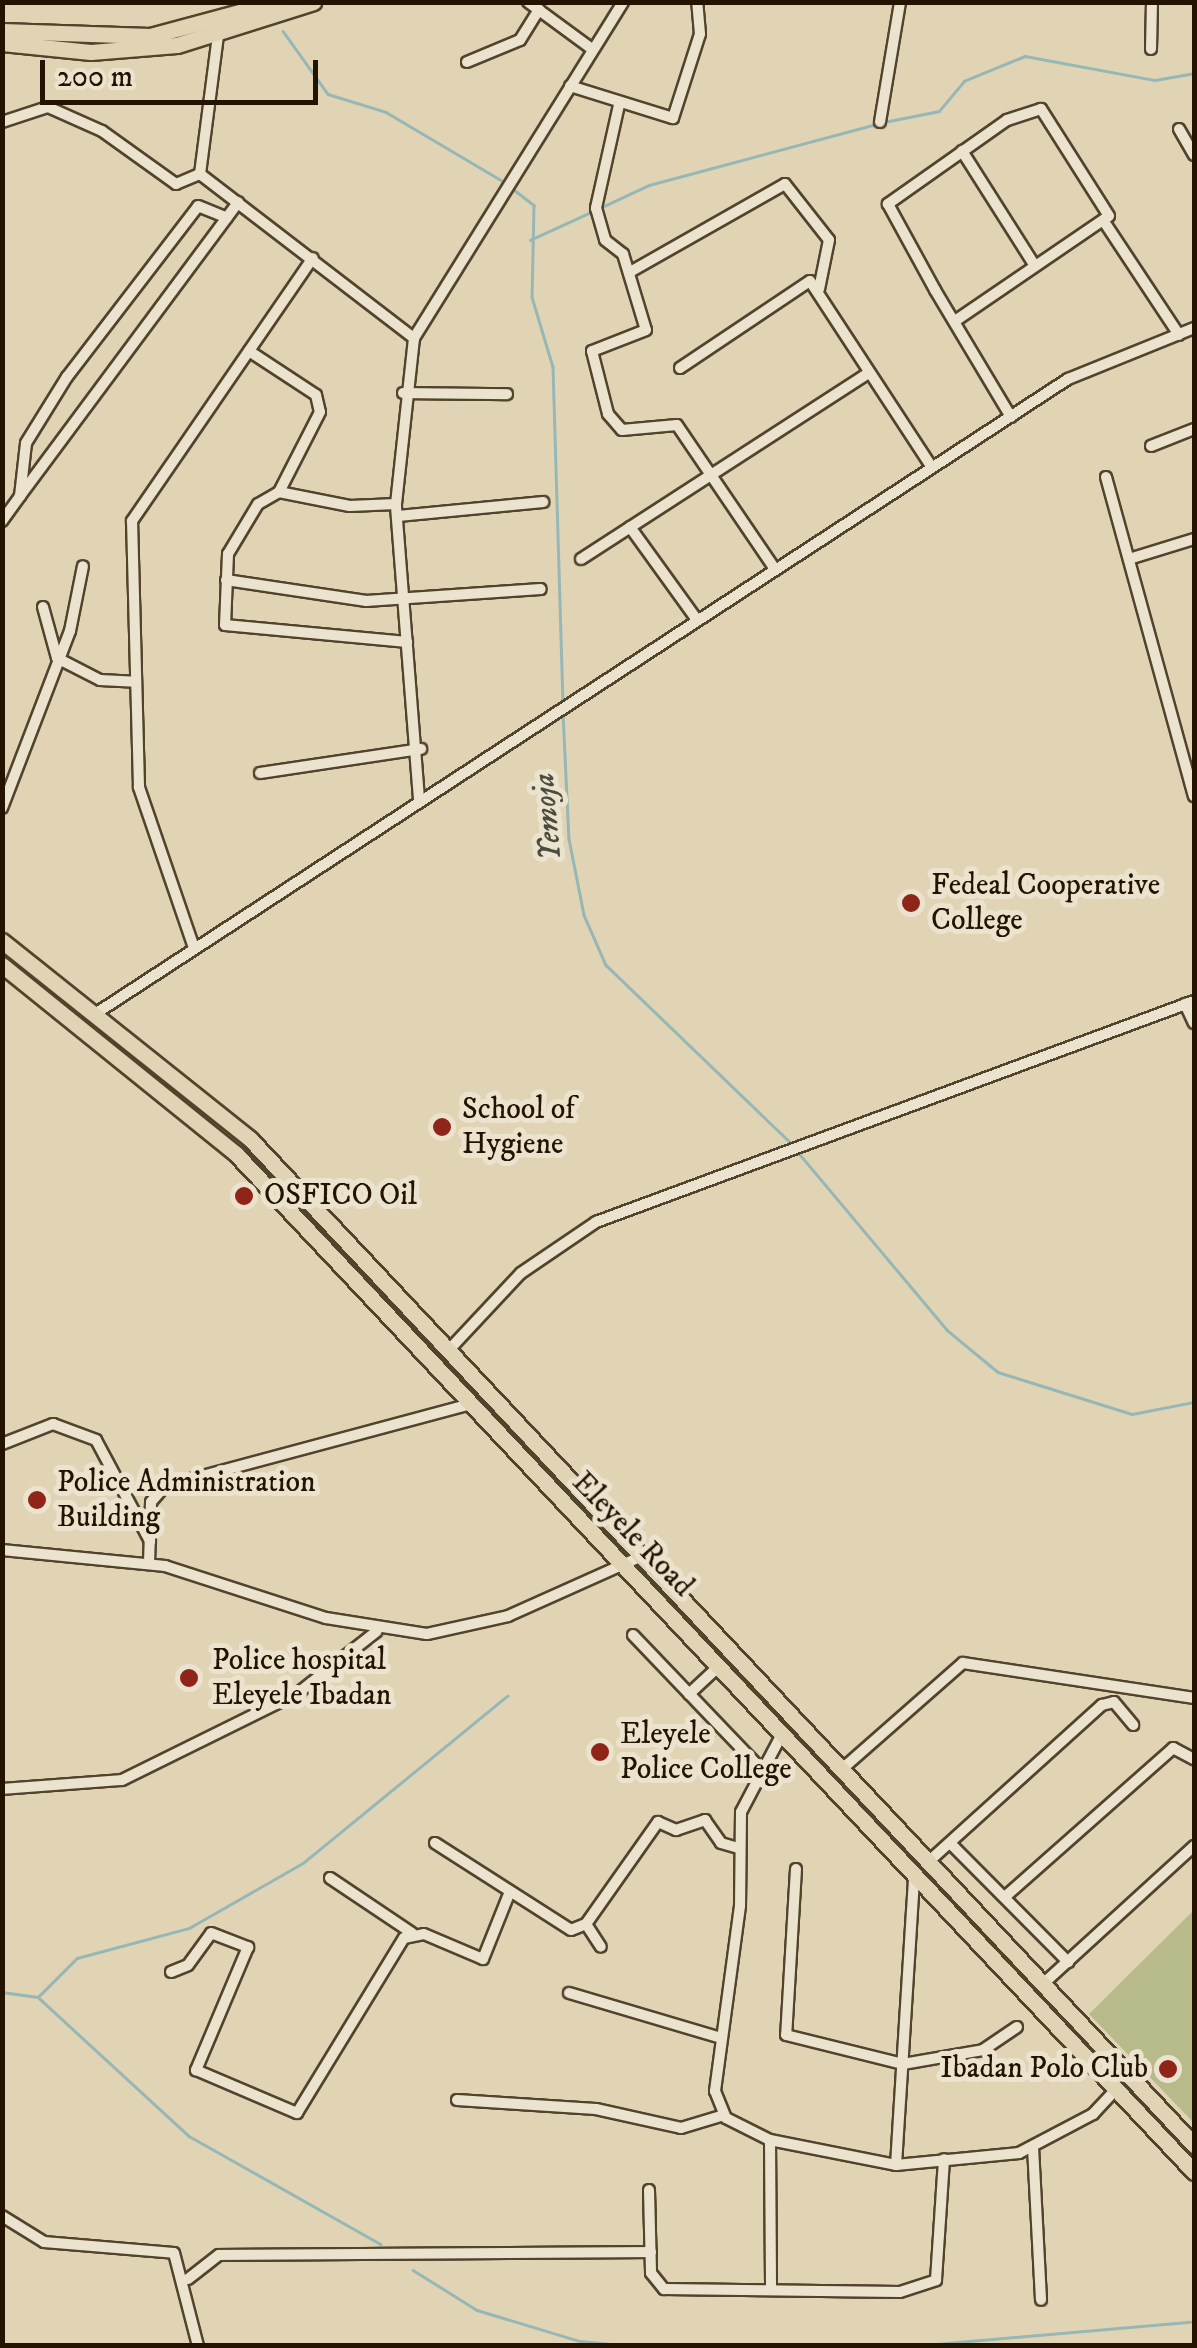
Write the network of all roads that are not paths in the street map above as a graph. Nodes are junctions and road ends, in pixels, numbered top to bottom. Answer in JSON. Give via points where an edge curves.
{"nodes":[{"id":1,"x":278,"y":2,"type":"edge"},
{"id":2,"x":314,"y":2,"type":"edge"},
{"id":3,"x":528,"y":2,"type":"edge"},
{"id":4,"x":696,"y":2,"type":"edge"},
{"id":5,"x":900,"y":2,"type":"edge"},
{"id":6,"x":1152,"y":2,"type":"edge"},
{"id":7,"x":621,"y":3,"type":"edge"},
{"id":8,"x":539,"y":10,"type":"junction"},
{"id":9,"x":219,"y":28,"type":"junction"},
{"id":10,"x":2,"y":31,"type":"edge"},
{"id":11,"x":2,"y":44,"type":"edge"},
{"id":12,"x":1152,"y":48,"type":"dead end"},
{"id":13,"x":592,"y":50,"type":"junction"},
{"id":14,"x":468,"y":62,"type":"dead end"},
{"id":15,"x":570,"y":86,"type":"junction"},
{"id":16,"x":620,"y":106,"type":"junction"},
{"id":17,"x":2,"y":122,"type":"edge"},
{"id":18,"x":880,"y":122,"type":"dead end"},
{"id":19,"x":1179,"y":129,"type":"dead end"},
{"id":20,"x":962,"y":150,"type":"junction"},
{"id":21,"x":1194,"y":155,"type":"edge"},
{"id":22,"x":200,"y":174,"type":"junction"},
{"id":23,"x":238,"y":202,"type":"junction"},
{"id":24,"x":228,"y":218,"type":"junction"},
{"id":25,"x":1105,"y":223,"type":"junction"},
{"id":26,"x":314,"y":258,"type":"junction"},
{"id":27,"x":1035,"y":266,"type":"junction"},
{"id":28,"x":630,"y":272,"type":"junction"},
{"id":29,"x":819,"y":289,"type":"junction"},
{"id":30,"x":955,"y":321,"type":"junction"},
{"id":31,"x":1194,"y":328,"type":"edge"},
{"id":32,"x":1180,"y":334,"type":"junction"},
{"id":33,"x":414,"y":338,"type":"junction"},
{"id":34,"x":249,"y":351,"type":"junction"},
{"id":35,"x":680,"y":368,"type":"dead end"},
{"id":36,"x":869,"y":373,"type":"junction"},
{"id":37,"x":403,"y":394,"type":"junction"},
{"id":38,"x":508,"y":394,"type":"dead end"},
{"id":39,"x":1011,"y":416,"type":"junction"},
{"id":40,"x":1194,"y":429,"type":"edge"},
{"id":41,"x":1151,"y":446,"type":"dead end"},
{"id":42,"x":931,"y":466,"type":"junction"},
{"id":43,"x":712,"y":473,"type":"junction"},
{"id":44,"x":1106,"y":476,"type":"dead end"},
{"id":45,"x":279,"y":492,"type":"junction"},
{"id":46,"x":20,"y":496,"type":"junction"},
{"id":47,"x":543,"y":502,"type":"dead end"},
{"id":48,"x":397,"y":510,"type":"junction"},
{"id":49,"x":2,"y":521,"type":"edge"},
{"id":50,"x":630,"y":527,"type":"junction"},
{"id":51,"x":1194,"y":538,"type":"edge"},
{"id":52,"x":581,"y":558,"type":"dead end"},
{"id":53,"x":1129,"y":559,"type":"junction"},
{"id":54,"x":83,"y":566,"type":"dead end"},
{"id":55,"x":773,"y":566,"type":"junction"},
{"id":56,"x":226,"y":580,"type":"junction"},
{"id":57,"x":542,"y":590,"type":"dead end"},
{"id":58,"x":402,"y":602,"type":"junction"},
{"id":59,"x":43,"y":607,"type":"dead end"},
{"id":60,"x":695,"y":618,"type":"junction"},
{"id":61,"x":407,"y":642,"type":"junction"},
{"id":62,"x":56,"y":658,"type":"junction"},
{"id":63,"x":136,"y":682,"type":"junction"},
{"id":64,"x":421,"y":749,"type":"junction"},
{"id":65,"x":260,"y":773,"type":"dead end"},
{"id":66,"x":1194,"y":796,"type":"edge"},
{"id":67,"x":419,"y":799,"type":"junction"},
{"id":68,"x":2,"y":808,"type":"edge"},
{"id":69,"x":2,"y":941,"type":"edge"},
{"id":70,"x":193,"y":946,"type":"junction"},
{"id":71,"x":2,"y":965,"type":"edge"},
{"id":72,"x":1190,"y":1002,"type":"edge"},
{"id":73,"x":95,"y":1014,"type":"junction"},
{"id":74,"x":1194,"y":1023,"type":"edge"},
{"id":75,"x":250,"y":1139,"type":"junction"},
{"id":76,"x":236,"y":1154,"type":"junction"},
{"id":77,"x":446,"y":1352,"type":"junction"},
{"id":78,"x":470,"y":1404,"type":"junction"},
{"id":79,"x":2,"y":1444,"type":"edge"},
{"id":80,"x":150,"y":1540,"type":"junction"},
{"id":81,"x":2,"y":1550,"type":"edge"},
{"id":82,"x":632,"y":1561,"type":"junction"},
{"id":83,"x":149,"y":1563,"type":"junction"},
{"id":84,"x":382,"y":1630,"type":"junction"},
{"id":85,"x":633,"y":1635,"type":"dead end"},
{"id":86,"x":718,"y":1667,"type":"junction"},
{"id":87,"x":690,"y":1694,"type":"junction"},
{"id":88,"x":1194,"y":1698,"type":"edge"},
{"id":89,"x":1133,"y":1725,"type":"dead end"},
{"id":90,"x":782,"y":1734,"type":"junction"},
{"id":91,"x":1194,"y":1759,"type":"edge"},
{"id":92,"x":761,"y":1769,"type":"junction"},
{"id":93,"x":841,"y":1770,"type":"junction"},
{"id":94,"x":2,"y":1789,"type":"edge"},
{"id":95,"x":435,"y":1843,"type":"dead end"},
{"id":96,"x":950,"y":1843,"type":"junction"},
{"id":97,"x":1194,"y":1846,"type":"edge"},
{"id":98,"x":738,"y":1848,"type":"junction"},
{"id":99,"x":927,"y":1863,"type":"junction"},
{"id":100,"x":796,"y":1869,"type":"dead end"},
{"id":101,"x":914,"y":1876,"type":"junction"},
{"id":102,"x":330,"y":1878,"type":"dead end"},
{"id":103,"x":509,"y":1894,"type":"junction"},
{"id":104,"x":1006,"y":1894,"type":"junction"},
{"id":105,"x":586,"y":1924,"type":"junction"},
{"id":106,"x":412,"y":1933,"type":"junction"},
{"id":107,"x":601,"y":1947,"type":"dead end"},
{"id":108,"x":1068,"y":1962,"type":"junction"},
{"id":109,"x":171,"y":1972,"type":"dead end"},
{"id":110,"x":1044,"y":1983,"type":"junction"},
{"id":111,"x":568,"y":1993,"type":"dead end"},
{"id":112,"x":1017,"y":2027,"type":"dead end"},
{"id":113,"x":721,"y":2038,"type":"junction"},
{"id":114,"x":903,"y":2064,"type":"junction"},
{"id":115,"x":1116,"y":2088,"type":"junction"},
{"id":116,"x":457,"y":2100,"type":"dead end"},
{"id":117,"x":724,"y":2115,"type":"junction"},
{"id":118,"x":770,"y":2140,"type":"junction"},
{"id":119,"x":1194,"y":2145,"type":"edge"},
{"id":120,"x":1034,"y":2147,"type":"junction"},
{"id":121,"x":944,"y":2159,"type":"junction"},
{"id":122,"x":896,"y":2165,"type":"junction"},
{"id":123,"x":1194,"y":2172,"type":"edge"},
{"id":124,"x":649,"y":2190,"type":"dead end"},
{"id":125,"x":2,"y":2216,"type":"edge"},
{"id":126,"x":651,"y":2252,"type":"junction"},
{"id":127,"x":188,"y":2279,"type":"junction"},
{"id":128,"x":771,"y":2286,"type":"junction"},
{"id":129,"x":1041,"y":2300,"type":"dead end"},
{"id":130,"x":198,"y":2346,"type":"edge"}],
"edges":[{"from":1,"to":9,"type":"main road"},
{"from":2,"to":9,"type":"main road"},
{"from":3,"to":8,"type":"street"},
{"from":4,"to":16,"type":"street","via":[[700,34],[673,118]]},
{"from":5,"to":18,"type":"street"},
{"from":6,"to":12,"type":"street"},
{"from":7,"to":13,"type":"street"},
{"from":8,"to":13,"type":"street"},
{"from":8,"to":14,"type":"street","via":[[520,40]]},
{"from":9,"to":10,"type":"main road","via":[[106,39]]},
{"from":9,"to":11,"type":"main road","via":[[91,52]]},
{"from":9,"to":22,"type":"street"},
{"from":13,"to":15,"type":"street"},
{"from":15,"to":16,"type":"street"},
{"from":15,"to":33,"type":"street"},
{"from":16,"to":28,"type":"street","via":[[597,212]]},
{"from":17,"to":22,"type":"street","via":[[48,107],[102,130],[176,184]]},
{"from":19,"to":21,"type":"street"},
{"from":20,"to":25,"type":"street","via":[[1022,110],[1041,109],[1108,207]]},
{"from":20,"to":27,"type":"street"},
{"from":20,"to":30,"type":"street","via":[[888,204]]},
{"from":22,"to":23,"type":"street"},
{"from":23,"to":24,"type":"street"},
{"from":23,"to":26,"type":"street"},
{"from":24,"to":46,"type":"street"},
{"from":24,"to":46,"type":"street","via":[[198,206],[67,376],[26,443]]},
{"from":25,"to":27,"type":"street"},
{"from":25,"to":32,"type":"street"},
{"from":26,"to":33,"type":"street"},
{"from":26,"to":34,"type":"street"},
{"from":27,"to":30,"type":"street"},
{"from":28,"to":29,"type":"street","via":[[788,184],[831,246]]},
{"from":28,"to":43,"type":"street","via":[[646,330],[592,351],[608,414],[622,430],[677,426]]},
{"from":29,"to":35,"type":"street","via":[[795,284]]},
{"from":29,"to":36,"type":"street"},
{"from":30,"to":39,"type":"street"},
{"from":31,"to":32,"type":"street"},
{"from":32,"to":39,"type":"street","via":[[1105,358]]},
{"from":33,"to":37,"type":"street"},
{"from":34,"to":45,"type":"street","via":[[320,402]]},
{"from":34,"to":63,"type":"street","via":[[132,521]]},
{"from":36,"to":42,"type":"street"},
{"from":36,"to":43,"type":"street"},
{"from":37,"to":38,"type":"street"},
{"from":37,"to":48,"type":"street"},
{"from":39,"to":42,"type":"street"},
{"from":40,"to":41,"type":"street"},
{"from":42,"to":55,"type":"street"},
{"from":43,"to":50,"type":"street"},
{"from":43,"to":55,"type":"street"},
{"from":44,"to":53,"type":"street"},
{"from":45,"to":48,"type":"street"},
{"from":45,"to":56,"type":"street","via":[[239,532]]},
{"from":46,"to":49,"type":"street"},
{"from":47,"to":48,"type":"street"},
{"from":48,"to":58,"type":"street"},
{"from":50,"to":52,"type":"street"},
{"from":50,"to":60,"type":"street"},
{"from":51,"to":53,"type":"street"},
{"from":53,"to":66,"type":"street"},
{"from":54,"to":62,"type":"street"},
{"from":55,"to":60,"type":"street"},
{"from":56,"to":58,"type":"street","via":[[294,596]]},
{"from":56,"to":61,"type":"street","via":[[226,625]]},
{"from":57,"to":58,"type":"street"},
{"from":58,"to":61,"type":"street"},
{"from":59,"to":62,"type":"street"},
{"from":60,"to":67,"type":"street"},
{"from":61,"to":64,"type":"street"},
{"from":62,"to":63,"type":"street","via":[[100,680]]},
{"from":62,"to":68,"type":"street"},
{"from":63,"to":70,"type":"street","via":[[139,787]]},
{"from":64,"to":65,"type":"street"},
{"from":64,"to":67,"type":"street"},
{"from":67,"to":70,"type":"street"},
{"from":69,"to":73,"type":"main road","name":"Eleyele Road"},
{"from":70,"to":73,"type":"street"},
{"from":71,"to":76,"type":"main road","name":"Eleyele Road"},
{"from":72,"to":74,"type":"street"},
{"from":72,"to":77,"type":"street","via":[[578,1232],[521,1272]]},
{"from":73,"to":75,"type":"main road","name":"Eleyele Road"},
{"from":75,"to":76,"type":"main road"},
{"from":75,"to":77,"type":"main road","name":"Eleyele Road"},
{"from":76,"to":78,"type":"main road","name":"Eleyele Road"},
{"from":77,"to":82,"type":"main road","name":"Eleyele Road"},
{"from":78,"to":80,"type":"street","via":[[165,1486],[151,1502]]},
{"from":78,"to":82,"type":"main road","name":"Eleyele Road"},
{"from":79,"to":80,"type":"street","via":[[53,1424],[96,1440]]},
{"from":80,"to":83,"type":"street"},
{"from":81,"to":83,"type":"street"},
{"from":82,"to":84,"type":"street","via":[[462,1630]]},
{"from":82,"to":86,"type":"main road","name":"Eleyele Road"},
{"from":82,"to":93,"type":"main road","name":"Eleyele Road"},
{"from":83,"to":84,"type":"street"},
{"from":84,"to":94,"type":"street","via":[[298,1693],[122,1780]]},
{"from":85,"to":87,"type":"street"},
{"from":86,"to":87,"type":"street"},
{"from":86,"to":90,"type":"main road","name":"Eleyele Road"},
{"from":87,"to":92,"type":"street"},
{"from":88,"to":93,"type":"street","via":[[963,1663]]},
{"from":89,"to":96,"type":"street","via":[[1114,1702],[1102,1705]]},
{"from":90,"to":92,"type":"street"},
{"from":90,"to":101,"type":"main road","name":"Eleyele Road"},
{"from":91,"to":104,"type":"street","via":[[1173,1748]]},
{"from":92,"to":98,"type":"street","via":[[744,1798]]},
{"from":93,"to":99,"type":"main road","name":"Eleyele Road"},
{"from":95,"to":103,"type":"street"},
{"from":96,"to":99,"type":"street"},
{"from":96,"to":104,"type":"street"},
{"from":97,"to":108,"type":"street"},
{"from":98,"to":105,"type":"street","via":[[721,1843],[705,1820],[676,1830],[658,1822]]},
{"from":98,"to":113,"type":"street"},
{"from":99,"to":110,"type":"main road","name":"Eleyele Road"},
{"from":100,"to":114,"type":"street","via":[[780,2026],[827,2050]]},
{"from":101,"to":114,"type":"street"},
{"from":101,"to":115,"type":"main road","name":"Eleyele Road"},
{"from":102,"to":106,"type":"street"},
{"from":103,"to":105,"type":"street","via":[[571,1930]]},
{"from":103,"to":106,"type":"street","via":[[483,1959]]},
{"from":104,"to":108,"type":"street"},
{"from":105,"to":107,"type":"street"},
{"from":106,"to":109,"type":"street","via":[[297,2114],[196,2070],[248,1947],[211,1933],[188,1966]]},
{"from":108,"to":110,"type":"street"},
{"from":110,"to":119,"type":"main road","name":"Eleyele Road"},
{"from":111,"to":113,"type":"street"},
{"from":112,"to":114,"type":"street","via":[[983,2050]]},
{"from":113,"to":117,"type":"street","via":[[715,2091]]},
{"from":114,"to":122,"type":"street"},
{"from":115,"to":120,"type":"street","via":[[1093,2114]]},
{"from":115,"to":123,"type":"main road","name":"Eleyele Road"},
{"from":116,"to":117,"type":"street","via":[[596,2109],[681,2128]]},
{"from":117,"to":118,"type":"street"},
{"from":118,"to":122,"type":"street"},
{"from":118,"to":128,"type":"street"},
{"from":120,"to":121,"type":"street"},
{"from":120,"to":129,"type":"street"},
{"from":121,"to":122,"type":"street"},
{"from":121,"to":128,"type":"street","via":[[936,2280],[900,2292]]},
{"from":124,"to":126,"type":"street"},
{"from":125,"to":127,"type":"street","via":[[44,2242],[180,2257]]},
{"from":126,"to":127,"type":"street","via":[[220,2254]]},
{"from":126,"to":128,"type":"street","via":[[652,2279],[664,2289]]},
{"from":127,"to":130,"type":"street"}]}
